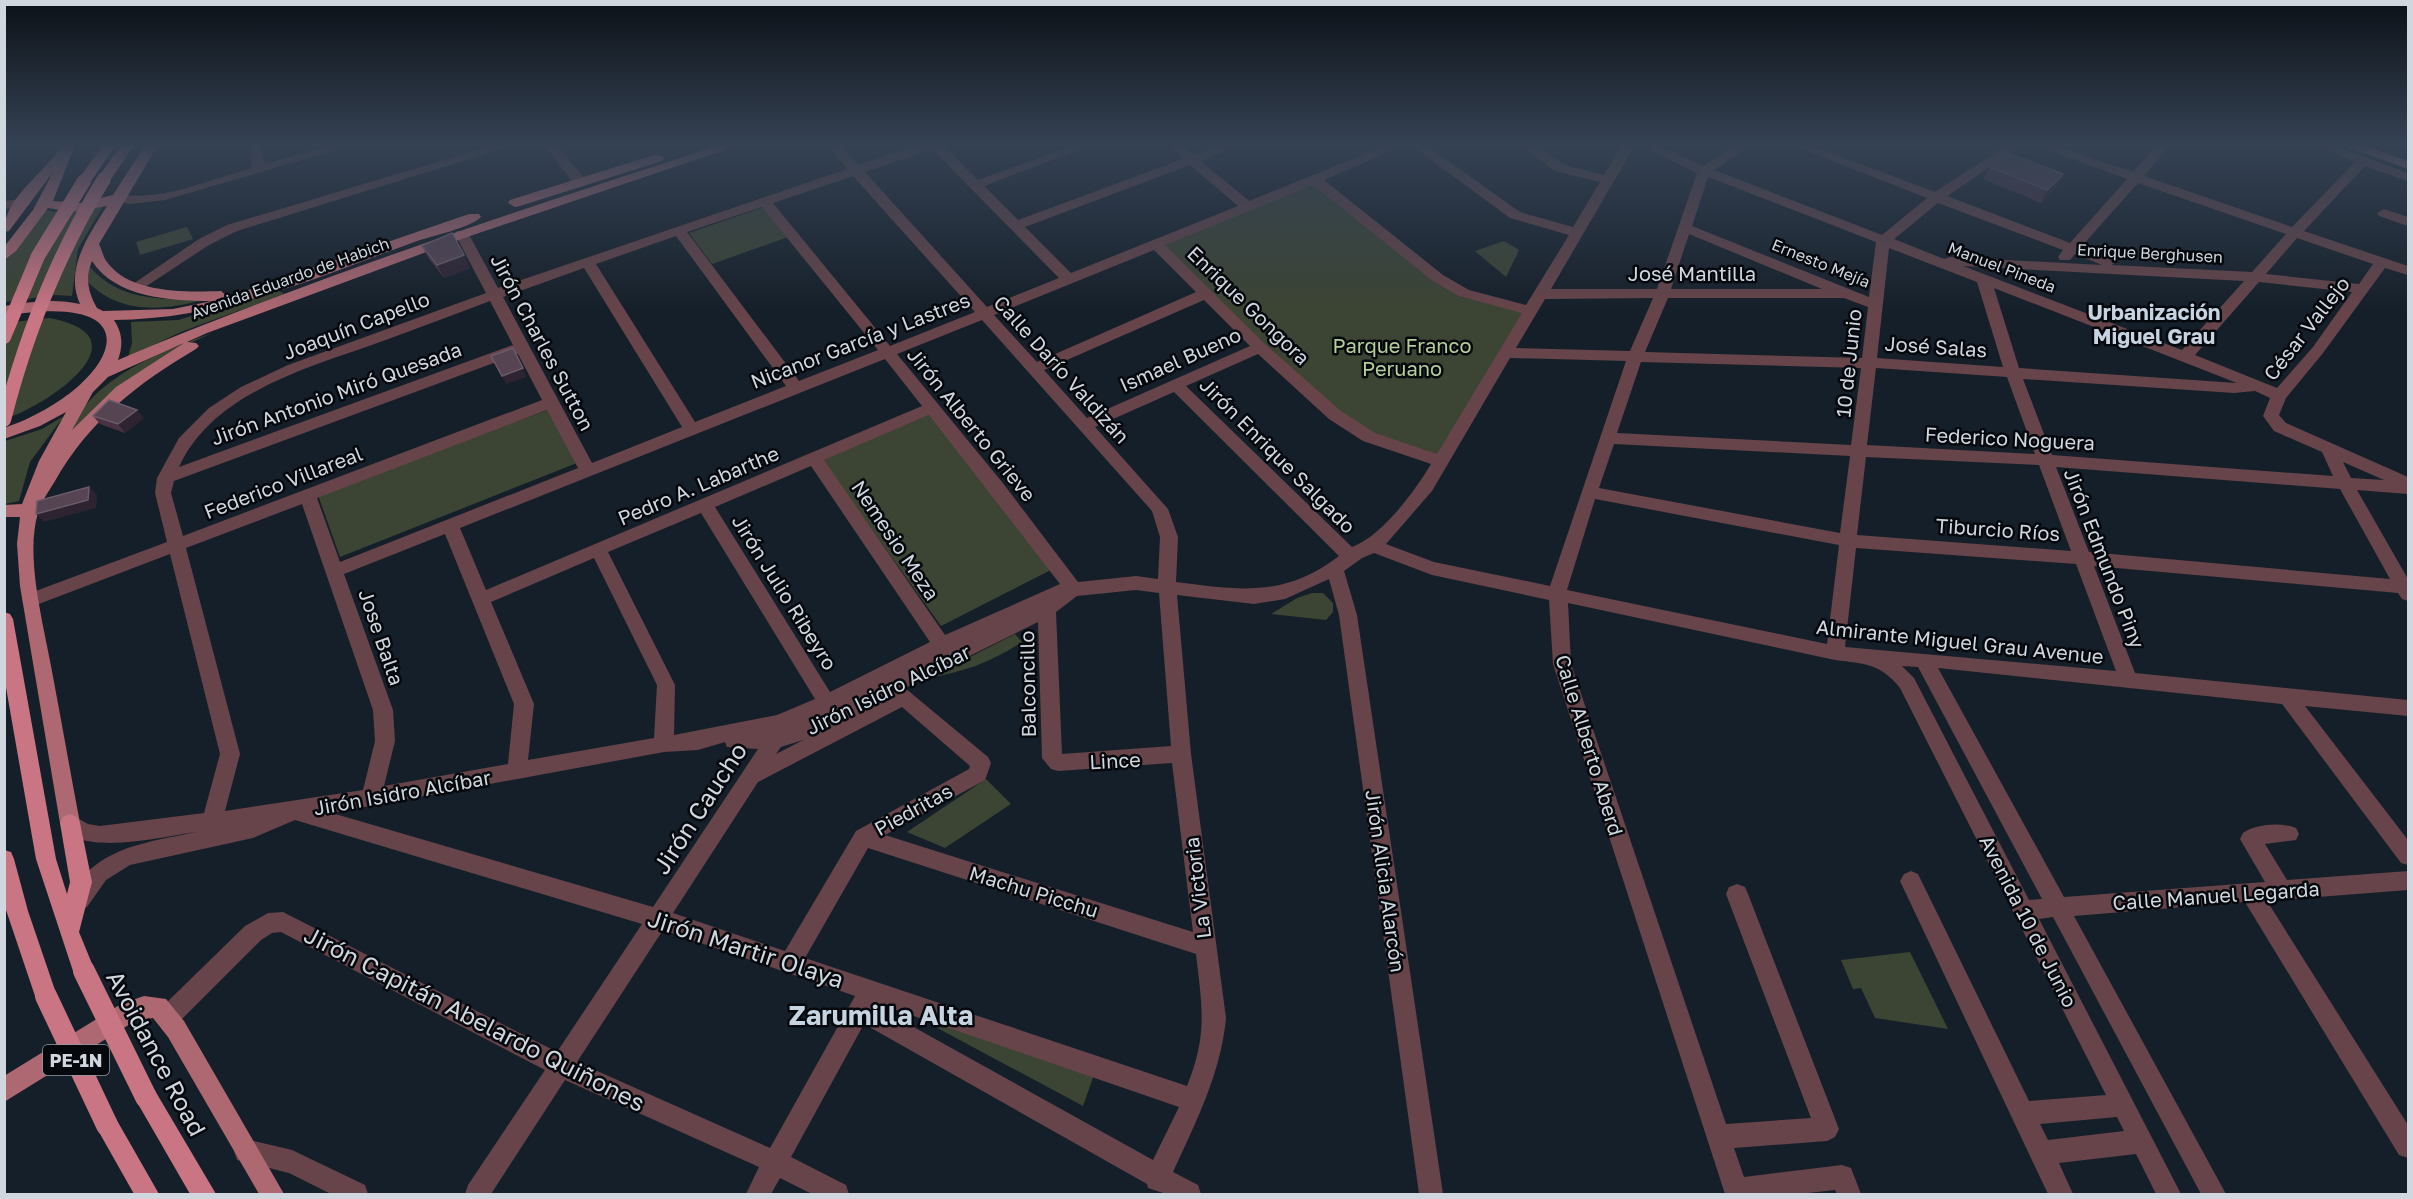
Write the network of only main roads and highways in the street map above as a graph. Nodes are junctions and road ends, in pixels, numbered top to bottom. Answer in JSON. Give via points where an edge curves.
{"nodes":[{"id":1,"x":24,"y":201,"type":"edge"},
{"id":2,"x":70,"y":201,"type":"edge"},
{"id":3,"x":89,"y":201,"type":"edge"},
{"id":4,"x":106,"y":201,"type":"edge"},
{"id":5,"x":116,"y":201,"type":"edge"},
{"id":6,"x":524,"y":201,"type":"edge"},
{"id":7,"x":563,"y":201,"type":"edge"},
{"id":8,"x":44,"y":202,"type":"joint"},
{"id":9,"x":4,"y":228,"type":"edge"},
{"id":10,"x":93,"y":246,"type":"junction"},
{"id":11,"x":4,"y":256,"type":"edge"},
{"id":12,"x":292,"y":280,"type":"junction"},
{"id":13,"x":250,"y":294,"type":"junction"},
{"id":14,"x":302,"y":294,"type":"junction"},
{"id":15,"x":255,"y":310,"type":"junction"},
{"id":16,"x":4,"y":311,"type":"edge"},
{"id":17,"x":96,"y":313,"type":"junction"},
{"id":18,"x":4,"y":337,"type":"edge"},
{"id":19,"x":102,"y":373,"type":"junction"},
{"id":20,"x":87,"y":388,"type":"junction"},
{"id":21,"x":4,"y":420,"type":"edge"},
{"id":22,"x":4,"y":434,"type":"edge"},
{"id":23,"x":30,"y":510,"type":"junction"},
{"id":24,"x":4,"y":511,"type":"edge"},
{"id":25,"x":4,"y":619,"type":"edge"},
{"id":26,"x":70,"y":823,"type":"joint"},
{"id":27,"x":4,"y":859,"type":"edge"},
{"id":28,"x":10,"y":906,"type":"edge"},
{"id":29,"x":69,"y":933,"type":"junction"},
{"id":30,"x":4,"y":1090,"type":"edge"},
{"id":31,"x":147,"y":1194,"type":"edge"},
{"id":32,"x":204,"y":1194,"type":"edge"},
{"id":33,"x":272,"y":1194,"type":"edge"}],
"edges":[{"from":1,"to":9,"type":"main road"},
{"from":2,"to":18,"type":"highway","bridge":true,"via":[[28,276]]},
{"from":3,"to":21,"type":"highway","bridge":true,"via":[[51,273],[32,322]]},
{"from":4,"to":8,"type":"main road","via":[[78,208]]},
{"from":5,"to":10,"type":"main road"},
{"from":6,"to":12,"type":"main road","name":"Avenida Eduardo de Habich"},
{"from":7,"to":14,"type":"main road","name":"Avenida Eduardo de Habich"},
{"from":8,"to":11,"type":"main road"},
{"from":10,"to":13,"type":"main road","via":[[101,265],[116,276],[158,294]]},
{"from":10,"to":17,"type":"main road","via":[[80,279],[83,298]]},
{"from":12,"to":13,"type":"main road","name":"Avenida Eduardo de Habich"},
{"from":12,"to":14,"type":"main road","via":[[282,289],[284,292]]},
{"from":13,"to":17,"type":"main road","name":"Avenida Eduardo de Habich","via":[[196,310]]},
{"from":14,"to":15,"type":"main road","name":"Avenida Eduardo de Habich"},
{"from":15,"to":19,"type":"main road","name":"Avenida Eduardo de Habich"},
{"from":15,"to":23,"type":"main road","via":[[162,363],[109,402],[69,445]]},
{"from":16,"to":17,"type":"main road","name":"Avenida Eduardo de Habich","via":[[64,305]]},
{"from":17,"to":19,"type":"main road","via":[[114,331],[114,351]]},
{"from":19,"to":20,"type":"main road"},
{"from":20,"to":22,"type":"main road","via":[[55,411]]},
{"from":20,"to":23,"type":"main road","via":[[53,446]]},
{"from":23,"to":24,"type":"main road"},
{"from":23,"to":26,"type":"main road","via":[[31,600]]},
{"from":25,"to":29,"type":"highway","number":"PE-1N","via":[[46,859]]},
{"from":26,"to":29,"type":"highway","via":[[81,882]]},
{"from":27,"to":28,"type":"highway","number":"PE-1N"},
{"from":28,"to":31,"type":"highway","number":"PE-1N","bridge":true,"via":[[46,996],[107,1125]]},
{"from":29,"to":32,"type":"highway","name":"Avoidance Road","number":"PE-1N","bridge":true,"via":[[146,1097]]},
{"from":30,"to":33,"type":"main road","via":[[135,1009],[156,1007],[168,1017]]}]}
